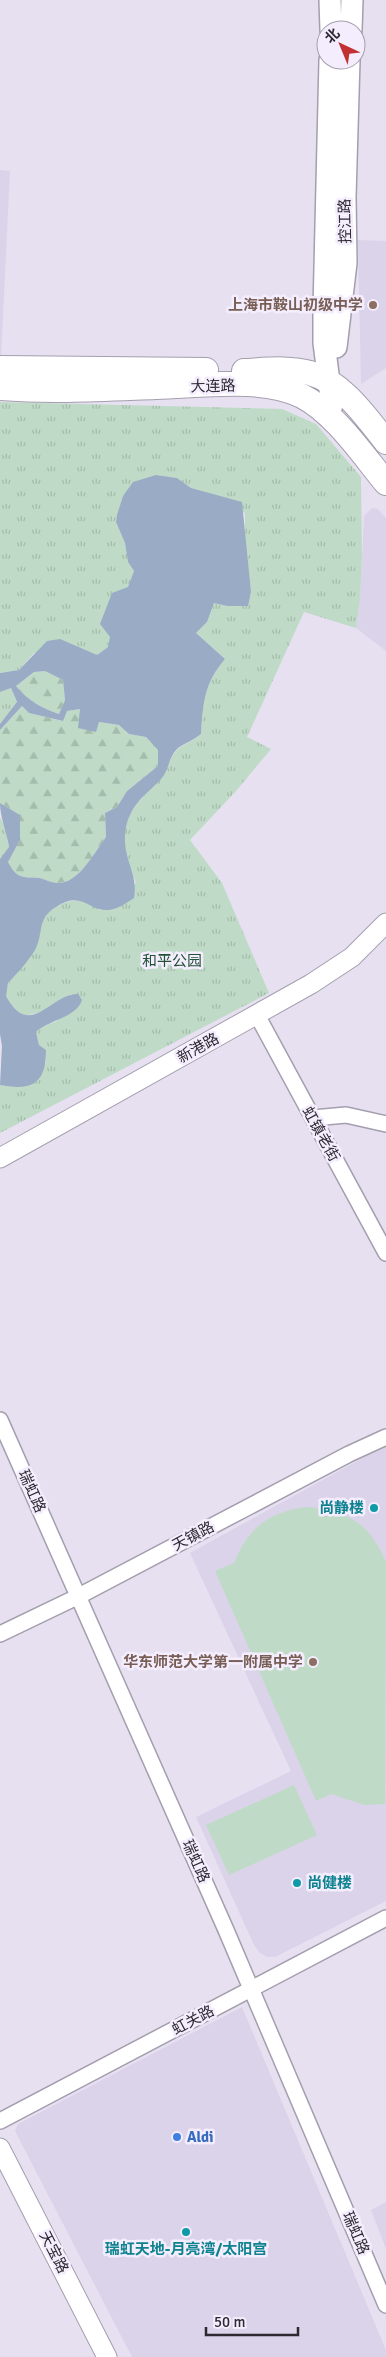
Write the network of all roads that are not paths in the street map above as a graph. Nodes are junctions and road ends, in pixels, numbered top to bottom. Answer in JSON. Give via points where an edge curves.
{"nodes":[{"id":1,"x":330,"y":0,"type":"edge"},
{"id":2,"x":352,"y":0,"type":"edge"},
{"id":3,"x":331,"y":20,"type":"edge"},
{"id":4,"x":351,"y":20,"type":"edge"},
{"id":5,"x":330,"y":70,"type":"edge"},
{"id":6,"x":349,"y":70,"type":"edge"},
{"id":7,"x":0,"y":368,"type":"edge"},
{"id":8,"x":330,"y":382,"type":"junction"},
{"id":9,"x":0,"y":388,"type":"edge"},
{"id":10,"x":328,"y":416,"type":"junction"},
{"id":11,"x":386,"y":442,"type":"edge"},
{"id":12,"x":386,"y":483,"type":"edge"},
{"id":13,"x":386,"y":923,"type":"edge"},
{"id":14,"x":257,"y":1015,"type":"junction"},
{"id":15,"x":313,"y":1118,"type":"junction"},
{"id":16,"x":386,"y":1124,"type":"edge"},
{"id":17,"x":0,"y":1158,"type":"edge"},
{"id":18,"x":386,"y":1253,"type":"edge"},
{"id":19,"x":0,"y":1420,"type":"edge"},
{"id":20,"x":386,"y":1437,"type":"edge"},
{"id":21,"x":79,"y":1596,"type":"junction"},
{"id":22,"x":0,"y":1634,"type":"edge"},
{"id":23,"x":386,"y":1918,"type":"edge"},
{"id":24,"x":252,"y":1989,"type":"junction"},
{"id":25,"x":0,"y":2121,"type":"edge"},
{"id":26,"x":0,"y":2148,"type":"edge"},
{"id":27,"x":386,"y":2305,"type":"edge"},
{"id":28,"x":107,"y":2357,"type":"edge"}],
"edges":[{"from":1,"to":3,"type":"main road"},
{"from":2,"to":4,"type":"main road"},
{"from":5,"to":8,"type":"main road","name":"控江路","via":[[324,343]]},
{"from":6,"to":8,"type":"main road","name":"控江路","via":[[344,196],[346,263]]},
{"from":7,"to":8,"type":"main road","name":"大连路","via":[[289,370],[308,372]]},
{"from":8,"to":10,"type":"main road","name":"控江路","via":[[332,405]]},
{"from":8,"to":11,"type":"main road","name":"大连路"},
{"from":9,"to":10,"type":"main road","name":"大连路","via":[[49,391],[266,385],[303,396]]},
{"from":10,"to":12,"type":"main road","name":"大连路"},
{"from":13,"to":14,"type":"street","name":"新港路","via":[[352,957]]},
{"from":14,"to":15,"type":"street","name":"虹镇老街"},
{"from":14,"to":17,"type":"street","name":"新港路"},
{"from":15,"to":16,"type":"street","via":[[346,1115]]},
{"from":15,"to":18,"type":"street","name":"虹镇老街"},
{"from":19,"to":21,"type":"street","name":"瑞虹路"},
{"from":20,"to":21,"type":"street","name":"天镇路","via":[[340,1458]]},
{"from":21,"to":22,"type":"street","name":"天镇路"},
{"from":21,"to":24,"type":"street","name":"瑞虹路"},
{"from":23,"to":24,"type":"street","name":"虹关路"},
{"from":24,"to":25,"type":"street","name":"虹关路"},
{"from":24,"to":27,"type":"street","name":"瑞虹路"},
{"from":26,"to":28,"type":"street","name":"天宝路"}]}
